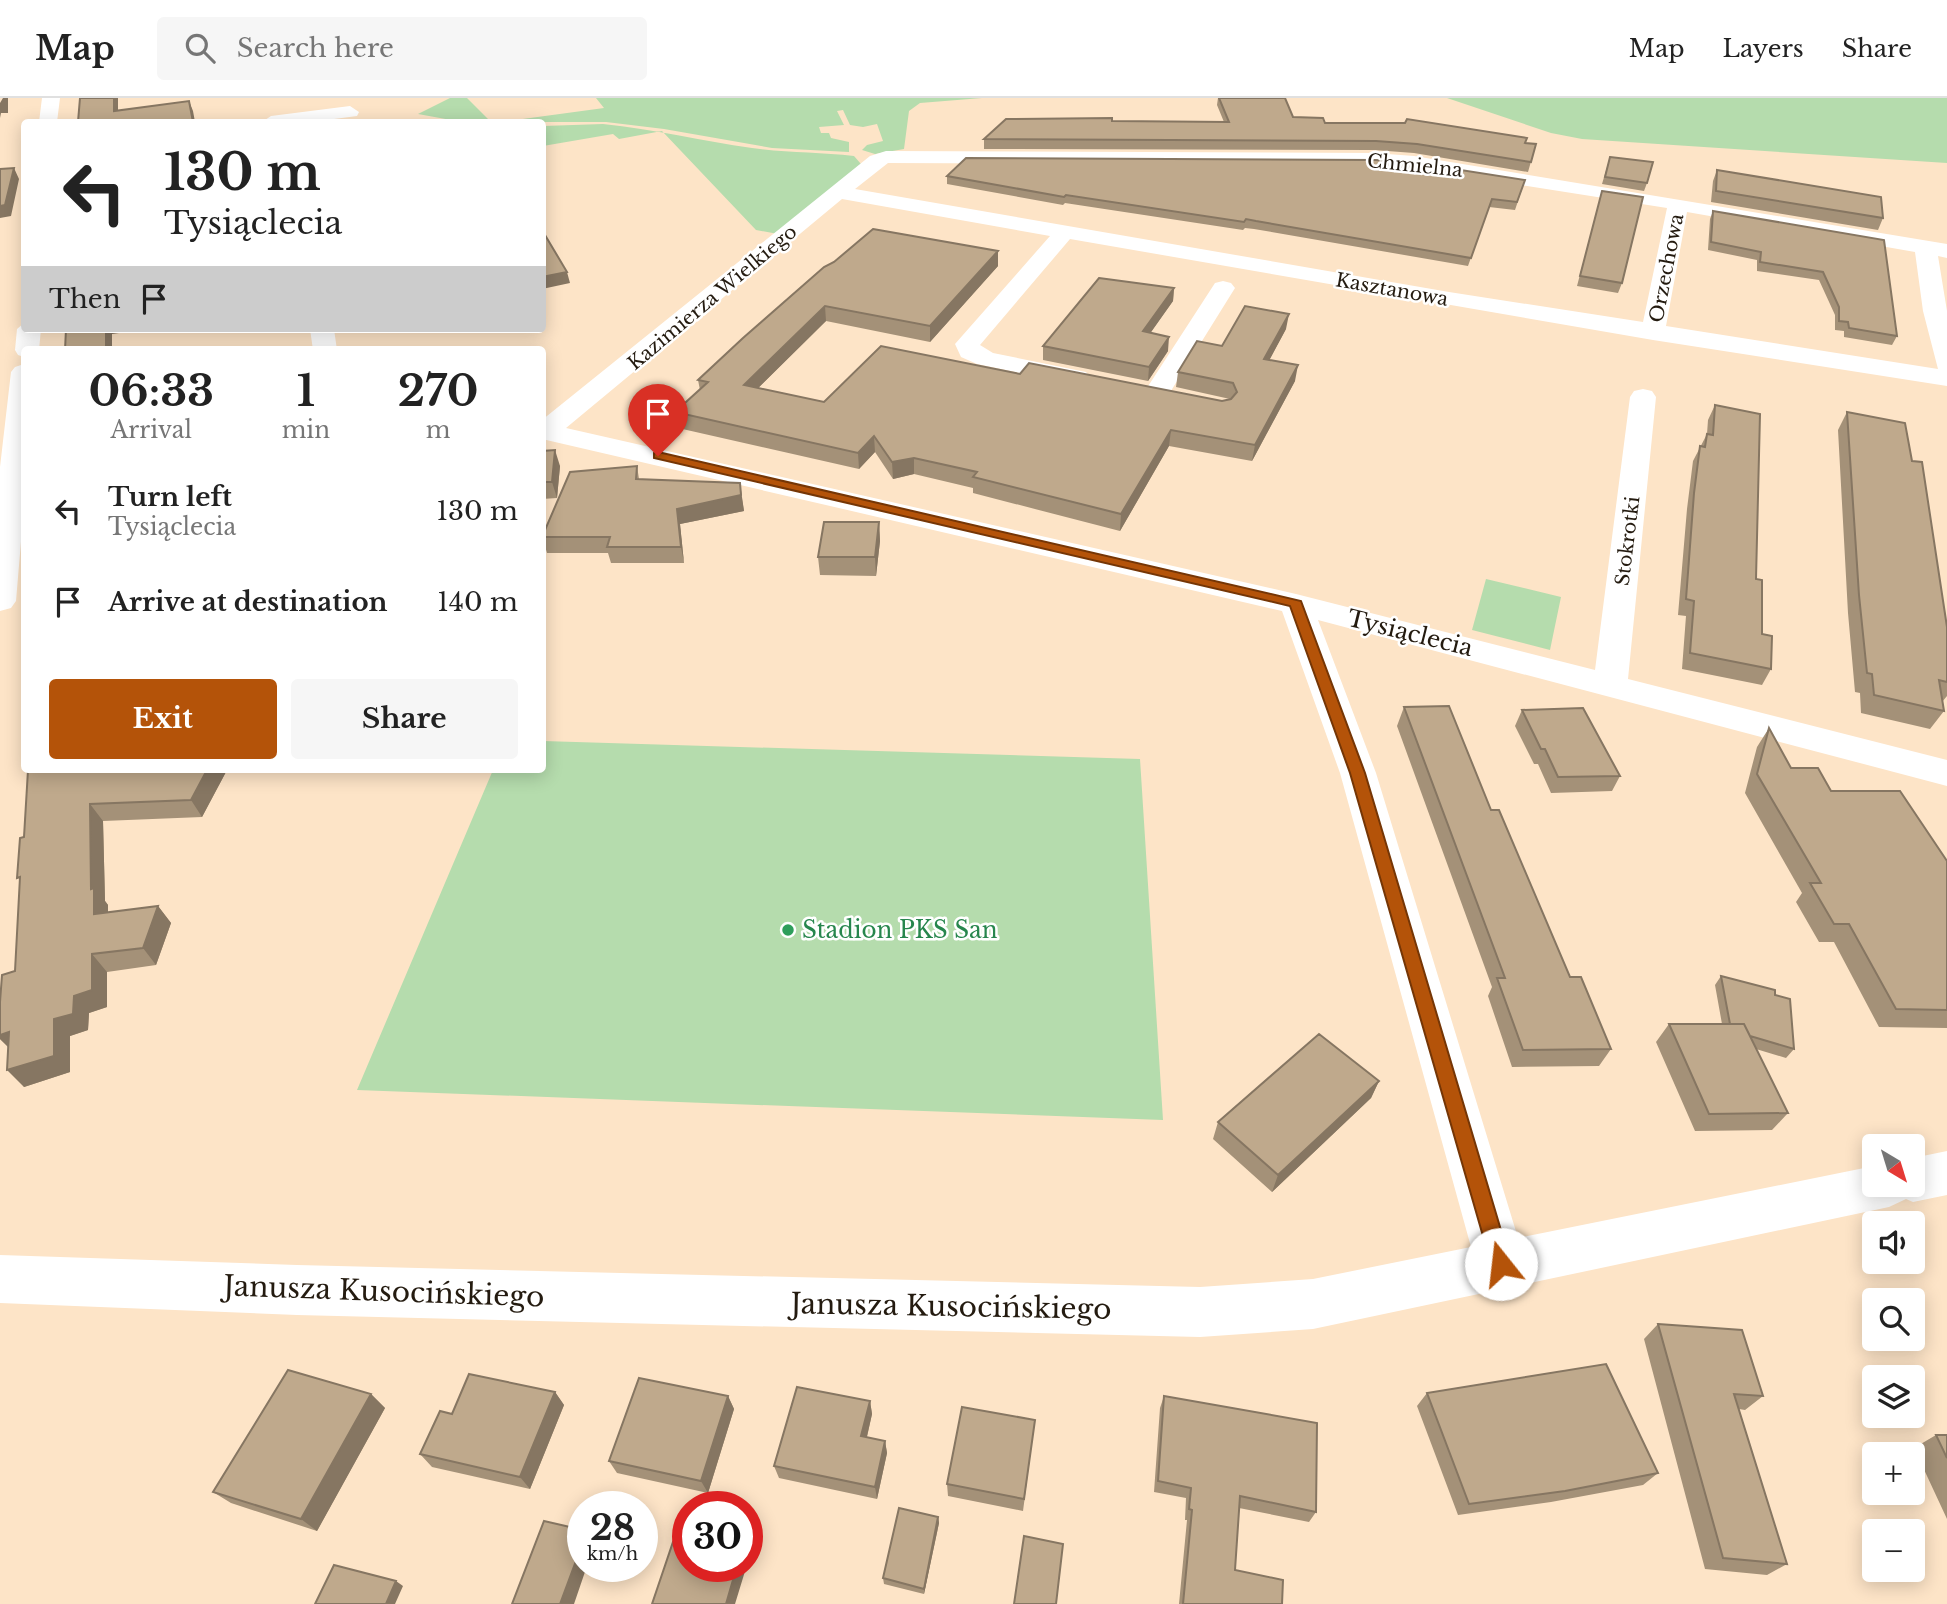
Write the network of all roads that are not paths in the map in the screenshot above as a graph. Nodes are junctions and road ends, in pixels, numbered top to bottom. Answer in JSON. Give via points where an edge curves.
{"nodes":[{"id":1,"x":51,"y":98,"type":"edge"},
{"id":2,"x":350,"y":112,"type":"dead end"},
{"id":3,"x":48,"y":119,"type":"edge"},
{"id":4,"x":295,"y":119,"type":"edge"},
{"id":5,"x":877,"y":160,"type":"joint"},
{"id":6,"x":838,"y":192,"type":"junction"},
{"id":7,"x":1678,"y":204,"type":"junction"},
{"id":8,"x":1065,"y":232,"type":"junction"},
{"id":9,"x":1936,"y":249,"type":"edge"},
{"id":10,"x":1223,"y":288,"type":"dead end"},
{"id":11,"x":1653,"y":333,"type":"junction"},
{"id":12,"x":1947,"y":364,"type":"edge"},
{"id":13,"x":1947,"y":378,"type":"edge"},
{"id":14,"x":1104,"y":383,"type":"edge"},
{"id":15,"x":1129,"y":388,"type":"edge"},
{"id":16,"x":1156,"y":394,"type":"junction"},
{"id":17,"x":1643,"y":397,"type":"dead end"},
{"id":18,"x":1181,"y":399,"type":"edge"},
{"id":19,"x":21,"y":409,"type":"edge"},
{"id":20,"x":546,"y":429,"type":"edge"},
{"id":21,"x":546,"y":432,"type":"edge"},
{"id":22,"x":11,"y":531,"type":"edge"},
{"id":23,"x":0,"y":601,"type":"edge"},
{"id":24,"x":1296,"y":604,"type":"junction"},
{"id":25,"x":1610,"y":685,"type":"junction"},
{"id":26,"x":1947,"y":773,"type":"edge"},
{"id":27,"x":1947,"y":1173,"type":"edge"},
{"id":28,"x":1925,"y":1178,"type":"edge"},
{"id":29,"x":1862,"y":1190,"type":"edge"},
{"id":30,"x":1501,"y":1264,"type":"junction"},
{"id":31,"x":0,"y":1279,"type":"edge"}],
"edges":[{"from":1,"to":3,"type":"street"},
{"from":2,"to":4,"type":"street"},
{"from":5,"to":6,"type":"street","name":"Kazimierza Wielkiego"},
{"from":5,"to":7,"type":"street","name":"Chmielna","via":[[900,155],[1374,159]]},
{"from":6,"to":8,"type":"street","name":"Kasztanowa"},
{"from":6,"to":20,"type":"street","name":"Kazimierza Wielkiego"},
{"from":7,"to":9,"type":"street","name":"Chmielna"},
{"from":7,"to":11,"type":"street","name":"Orzechowa"},
{"from":8,"to":11,"type":"street","name":"Kasztanowa"},
{"from":8,"to":14,"type":"street","via":[[967,344],[970,352],[986,359]]},
{"from":9,"to":12,"type":"street","via":[[1935,311]]},
{"from":10,"to":16,"type":"street"},
{"from":11,"to":13,"type":"street","name":"Kasztanowa"},
{"from":15,"to":16,"type":"street"},
{"from":16,"to":18,"type":"street"},
{"from":17,"to":25,"type":"street","name":"Stokrotki"},
{"from":19,"to":22,"type":"street"},
{"from":21,"to":24,"type":"street","name":"Tysiąclecia"},
{"from":22,"to":23,"type":"street"},
{"from":24,"to":25,"type":"street","name":"Tysiąclecia"},
{"from":24,"to":30,"type":"street","via":[[1358,773]]},
{"from":25,"to":26,"type":"street","name":"Tysiąclecia"},
{"from":27,"to":28,"type":"street"},
{"from":29,"to":30,"type":"street","name":"Janusza Kusocińskiego"},
{"from":30,"to":31,"type":"street","name":"Janusza Kusocińskiego","via":[[1313,1304],[1200,1312]]}]}
